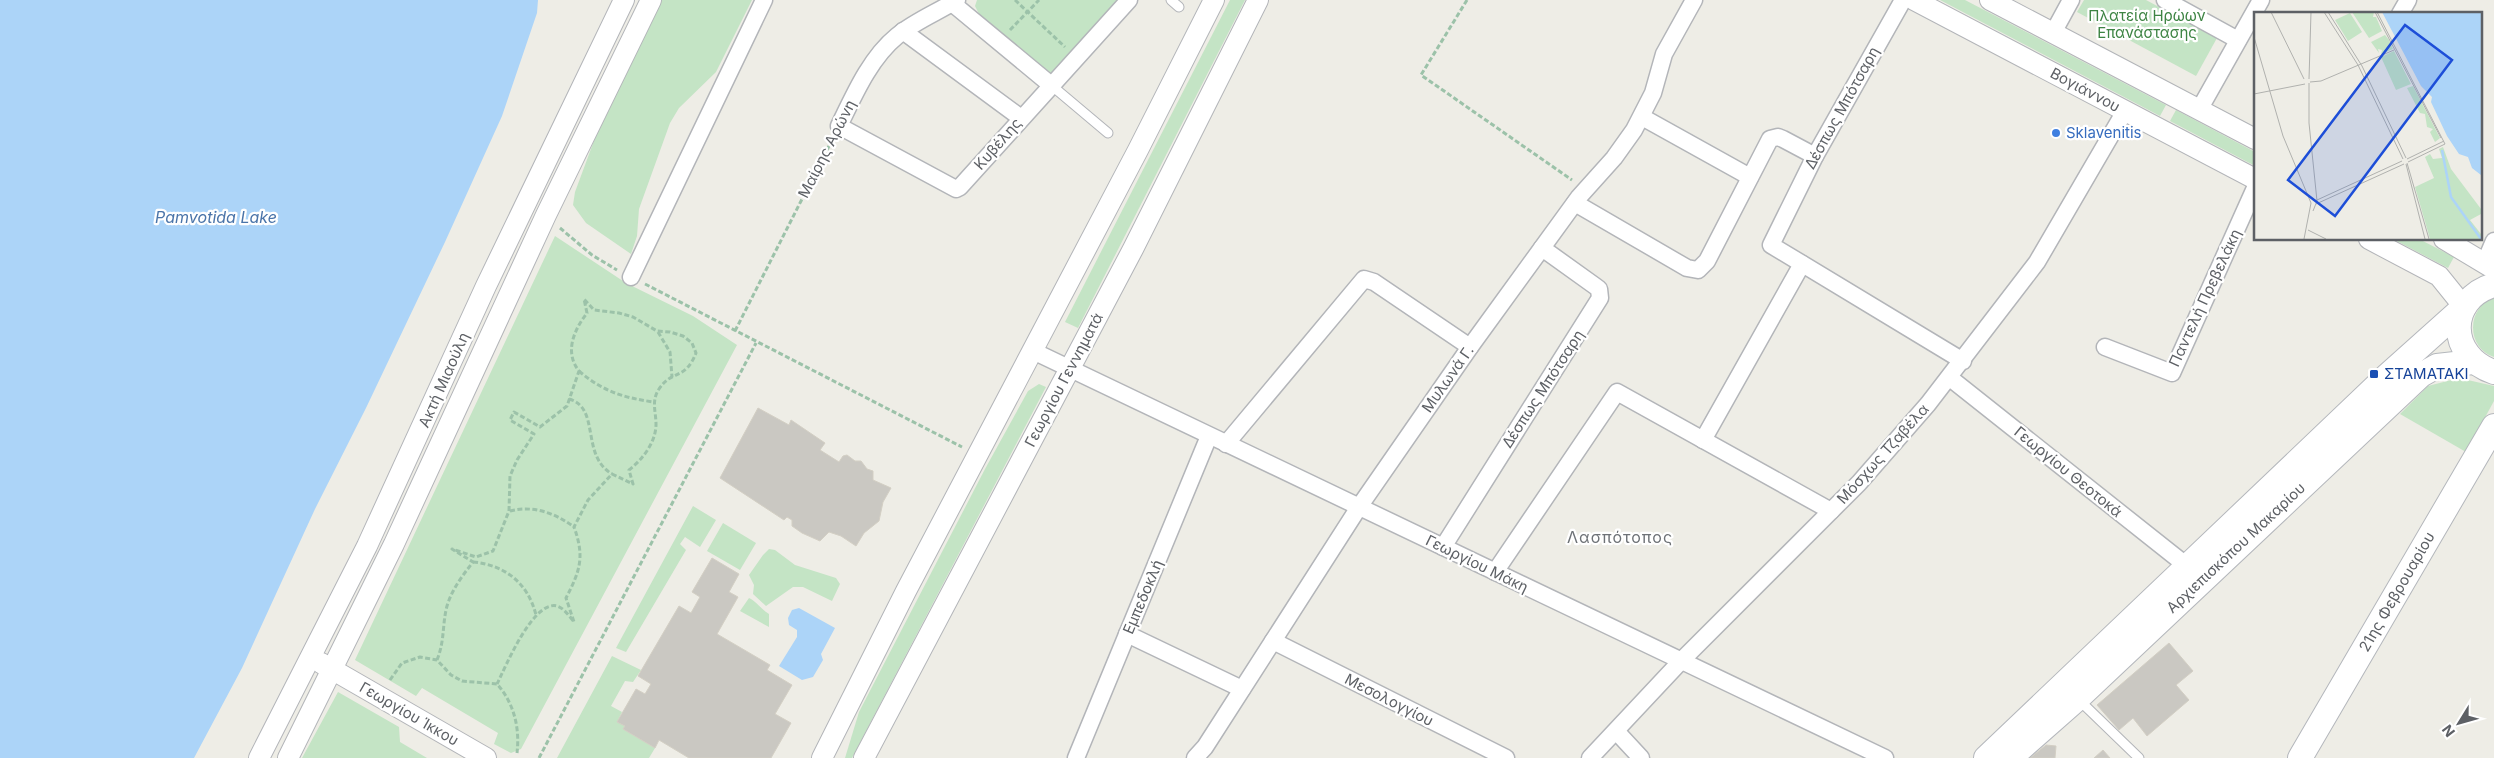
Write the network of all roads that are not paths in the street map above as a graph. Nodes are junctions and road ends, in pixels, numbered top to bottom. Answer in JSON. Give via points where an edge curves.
{"nodes":[{"id":1,"x":624,"y":0,"type":"edge"},
{"id":2,"x":651,"y":0,"type":"edge"},
{"id":3,"x":764,"y":0,"type":"edge"},
{"id":4,"x":1129,"y":0,"type":"edge"},
{"id":5,"x":1171,"y":0,"type":"edge"},
{"id":6,"x":1214,"y":0,"type":"edge"},
{"id":7,"x":1258,"y":0,"type":"edge"},
{"id":8,"x":1694,"y":0,"type":"edge"},
{"id":9,"x":1903,"y":0,"type":"edge"},
{"id":10,"x":1914,"y":0,"type":"edge"},
{"id":11,"x":1990,"y":0,"type":"edge"},
{"id":12,"x":2071,"y":0,"type":"edge"},
{"id":13,"x":2165,"y":0,"type":"edge"},
{"id":14,"x":2261,"y":0,"type":"edge"},
{"id":15,"x":2408,"y":0,"type":"edge"},
{"id":16,"x":955,"y":2,"type":"edge"},
{"id":17,"x":1178,"y":6,"type":"dead end"},
{"id":18,"x":2254,"y":12,"type":"edge"},
{"id":19,"x":2254,"y":12,"type":"edge"},
{"id":20,"x":2401,"y":12,"type":"edge"},
{"id":21,"x":903,"y":31,"type":"junction"},
{"id":22,"x":2053,"y":33,"type":"junction"},
{"id":23,"x":2238,"y":40,"type":"junction"},
{"id":24,"x":1052,"y":85,"type":"junction"},
{"id":25,"x":2200,"y":110,"type":"junction"},
{"id":26,"x":2126,"y":111,"type":"junction"},
{"id":27,"x":1642,"y":117,"type":"junction"},
{"id":28,"x":1021,"y":118,"type":"junction"},
{"id":29,"x":839,"y":126,"type":"joint"},
{"id":30,"x":1108,"y":133,"type":"dead end"},
{"id":31,"x":2254,"y":138,"type":"edge"},
{"id":32,"x":1815,"y":156,"type":"junction"},
{"id":33,"x":1750,"y":177,"type":"junction"},
{"id":34,"x":2254,"y":178,"type":"edge"},
{"id":35,"x":2254,"y":190,"type":"edge"},
{"id":36,"x":1575,"y":203,"type":"junction"},
{"id":37,"x":2372,"y":240,"type":"edge"},
{"id":38,"x":2446,"y":240,"type":"edge"},
{"id":39,"x":2494,"y":240,"type":"edge"},
{"id":40,"x":1542,"y":248,"type":"junction"},
{"id":41,"x":1802,"y":264,"type":"junction"},
{"id":42,"x":2489,"y":266,"type":"edge"},
{"id":43,"x":631,"y":277,"type":"road end"},
{"id":44,"x":2494,"y":285,"type":"edge"},
{"id":45,"x":2464,"y":307,"type":"junction"},
{"id":46,"x":1470,"y":347,"type":"junction"},
{"id":47,"x":2105,"y":347,"type":"dead end"},
{"id":48,"x":1033,"y":351,"type":"junction"},
{"id":49,"x":1963,"y":361,"type":"junction"},
{"id":50,"x":2473,"y":362,"type":"junction"},
{"id":51,"x":1070,"y":369,"type":"junction"},
{"id":52,"x":2494,"y":372,"type":"edge"},
{"id":53,"x":1950,"y":378,"type":"junction"},
{"id":54,"x":2494,"y":426,"type":"edge"},
{"id":55,"x":1209,"y":436,"type":"junction"},
{"id":56,"x":1703,"y":440,"type":"junction"},
{"id":57,"x":1226,"y":444,"type":"junction"},
{"id":58,"x":1359,"y":507,"type":"junction"},
{"id":59,"x":1831,"y":512,"type":"junction"},
{"id":60,"x":1443,"y":547,"type":"junction"},
{"id":61,"x":2187,"y":566,"type":"junction"},
{"id":62,"x":1495,"y":572,"type":"junction"},
{"id":63,"x":1127,"y":634,"type":"junction"},
{"id":64,"x":1273,"y":641,"type":"junction"},
{"id":65,"x":311,"y":656,"type":"junction"},
{"id":66,"x":1681,"y":661,"type":"junction"},
{"id":67,"x":332,"y":669,"type":"junction"},
{"id":68,"x":1242,"y":689,"type":"junction"},
{"id":69,"x":2077,"y":699,"type":"junction"},
{"id":70,"x":1616,"y":731,"type":"junction"},
{"id":71,"x":259,"y":758,"type":"edge"},
{"id":72,"x":288,"y":758,"type":"edge"},
{"id":73,"x":486,"y":758,"type":"edge"},
{"id":74,"x":822,"y":758,"type":"edge"},
{"id":75,"x":864,"y":758,"type":"edge"},
{"id":76,"x":1076,"y":758,"type":"edge"},
{"id":77,"x":1195,"y":758,"type":"edge"},
{"id":78,"x":1506,"y":758,"type":"edge"},
{"id":79,"x":1590,"y":758,"type":"edge"},
{"id":80,"x":1641,"y":758,"type":"edge"},
{"id":81,"x":1885,"y":758,"type":"edge"},
{"id":82,"x":1986,"y":758,"type":"edge"},
{"id":83,"x":2010,"y":758,"type":"edge"},
{"id":84,"x":2139,"y":758,"type":"edge"},
{"id":85,"x":2300,"y":758,"type":"edge"}],
"edges":[{"from":1,"to":65,"type":"street","name":"Ακτή Μιαούλη","via":[[486,286],[367,546]]},
{"from":2,"to":67,"type":"street","name":"Ακτή Μιαούλη"},
{"from":3,"to":43,"type":"street"},
{"from":4,"to":24,"type":"street","name":"Κυβέλης"},
{"from":5,"to":17,"type":"lane"},
{"from":6,"to":48,"type":"street"},
{"from":7,"to":51,"type":"street","name":"Γεωργίου Γεννηματά"},
{"from":8,"to":27,"type":"street","name":"Μυλωνά Γ.","via":[[1664,54]]},
{"from":9,"to":32,"type":"street","name":"Δέσπως Μπότσαρη"},
{"from":10,"to":26,"type":"street","name":"Βογιάννου"},
{"from":11,"to":22,"type":"street"},
{"from":12,"to":22,"type":"street"},
{"from":13,"to":23,"type":"street"},
{"from":14,"to":18,"type":"street"},
{"from":15,"to":20,"type":"street"},
{"from":16,"to":21,"type":"street","name":"Μαίρης Αρώνη"},
{"from":16,"to":24,"type":"street"},
{"from":19,"to":23,"type":"street"},
{"from":21,"to":28,"type":"street"},
{"from":21,"to":29,"type":"street","name":"Μαίρης Αρώνη","via":[[861,82]]},
{"from":22,"to":25,"type":"street"},
{"from":23,"to":25,"type":"street"},
{"from":24,"to":28,"type":"street","name":"Κυβέλης"},
{"from":24,"to":30,"type":"lane"},
{"from":25,"to":31,"type":"street"},
{"from":26,"to":34,"type":"street","name":"Βογιάννου"},
{"from":26,"to":49,"type":"street","name":"Μόσχως Τζαβέλα","via":[[2037,262]]},
{"from":27,"to":33,"type":"street"},
{"from":27,"to":36,"type":"street","name":"Μυλωνά Γ.","via":[[1625,144]]},
{"from":28,"to":29,"type":"street","name":"Κυβέλης","via":[[956,189]]},
{"from":32,"to":33,"type":"street","via":[[1783,139],[1773,138]]},
{"from":32,"to":41,"type":"street","name":"Δέσπως Μπότσαρη","via":[[1771,245]]},
{"from":33,"to":36,"type":"street","via":[[1707,262],[1698,270],[1687,268]]},
{"from":35,"to":47,"type":"street","name":"Παντελή Πρεβελάκη","via":[[2172,373]]},
{"from":36,"to":40,"type":"street","name":"Μυλωνά Γ."},
{"from":37,"to":45,"type":"street","via":[[2439,276]]},
{"from":38,"to":42,"type":"street"},
{"from":39,"to":42,"type":"street"},
{"from":40,"to":46,"type":"street","name":"Μυλωνά Γ."},
{"from":40,"to":60,"type":"street","name":"Δέσπως Μπότσαρη","via":[[1599,289],[1600,298]]},
{"from":41,"to":49,"type":"street"},
{"from":41,"to":56,"type":"street"},
{"from":44,"to":45,"type":"main road","via":[[2477,292]]},
{"from":45,"to":50,"type":"main road","via":[[2458,326],[2459,336]]},
{"from":45,"to":61,"type":"main road"},
{"from":46,"to":57,"type":"street","via":[[1374,282],[1364,279]]},
{"from":46,"to":58,"type":"street","name":"Μυλωνά Γ."},
{"from":48,"to":51,"type":"street","name":"Γεωργίου Μάκη"},
{"from":48,"to":74,"type":"street"},
{"from":49,"to":53,"type":"street","name":"Μόσχως Τζαβέλα"},
{"from":50,"to":52,"type":"main road"},
{"from":50,"to":69,"type":"main road","name":"Αρχιεπισκόπου Μακαρίου","via":[[2437,366],[2421,375]]},
{"from":51,"to":55,"type":"street","name":"Γεωργίου Μάκη"},
{"from":51,"to":75,"type":"street","name":"Γεωργίου Γεννηματά"},
{"from":53,"to":59,"type":"street","name":"Μόσχως Τζαβέλα"},
{"from":53,"to":61,"type":"street","name":"Γεωργίου Θεοτοκά"},
{"from":54,"to":85,"type":"main road","name":"21ης Φεβρουαρίου"},
{"from":55,"to":57,"type":"street","name":"Γεωργίου Μάκη"},
{"from":55,"to":63,"type":"street","name":"Εμπεδοκλή"},
{"from":56,"to":59,"type":"street"},
{"from":56,"to":62,"type":"street","via":[[1617,392]]},
{"from":57,"to":58,"type":"street","name":"Γεωργίου Μάκη"},
{"from":58,"to":60,"type":"street","name":"Γεωργίου Μάκη"},
{"from":58,"to":64,"type":"street","name":"Μυλωνά Γ."},
{"from":59,"to":66,"type":"street","name":"Μόσχως Τζαβέλα"},
{"from":60,"to":62,"type":"street","name":"Γεωργίου Μάκη"},
{"from":61,"to":82,"type":"main road"},
{"from":62,"to":66,"type":"street","name":"Γεωργίου Μάκη"},
{"from":63,"to":68,"type":"street"},
{"from":63,"to":76,"type":"street","name":"Εμπεδοκλή"},
{"from":64,"to":68,"type":"street","name":"Μυλωνά Γ."},
{"from":64,"to":78,"type":"street","name":"Μεσολογγίου"},
{"from":65,"to":67,"type":"street","name":"Γεωργίου Ίκκου"},
{"from":65,"to":71,"type":"street","name":"Ακτή Μιαούλη"},
{"from":66,"to":70,"type":"street","name":"Μόσχως Τζαβέλα"},
{"from":66,"to":81,"type":"street","name":"Γεωργίου Μάκη"},
{"from":67,"to":72,"type":"street","name":"Ακτή Μιαούλη"},
{"from":67,"to":73,"type":"street","name":"Γεωργίου Ίκκου"},
{"from":68,"to":77,"type":"street","name":"Μυλωνά Γ."},
{"from":69,"to":83,"type":"main road","name":"Αρχιεπισκόπου Μακαρίου"},
{"from":69,"to":84,"type":"lane"},
{"from":70,"to":79,"type":"street","name":"Μόσχως Τζαβέλα"},
{"from":70,"to":80,"type":"street"}]}
